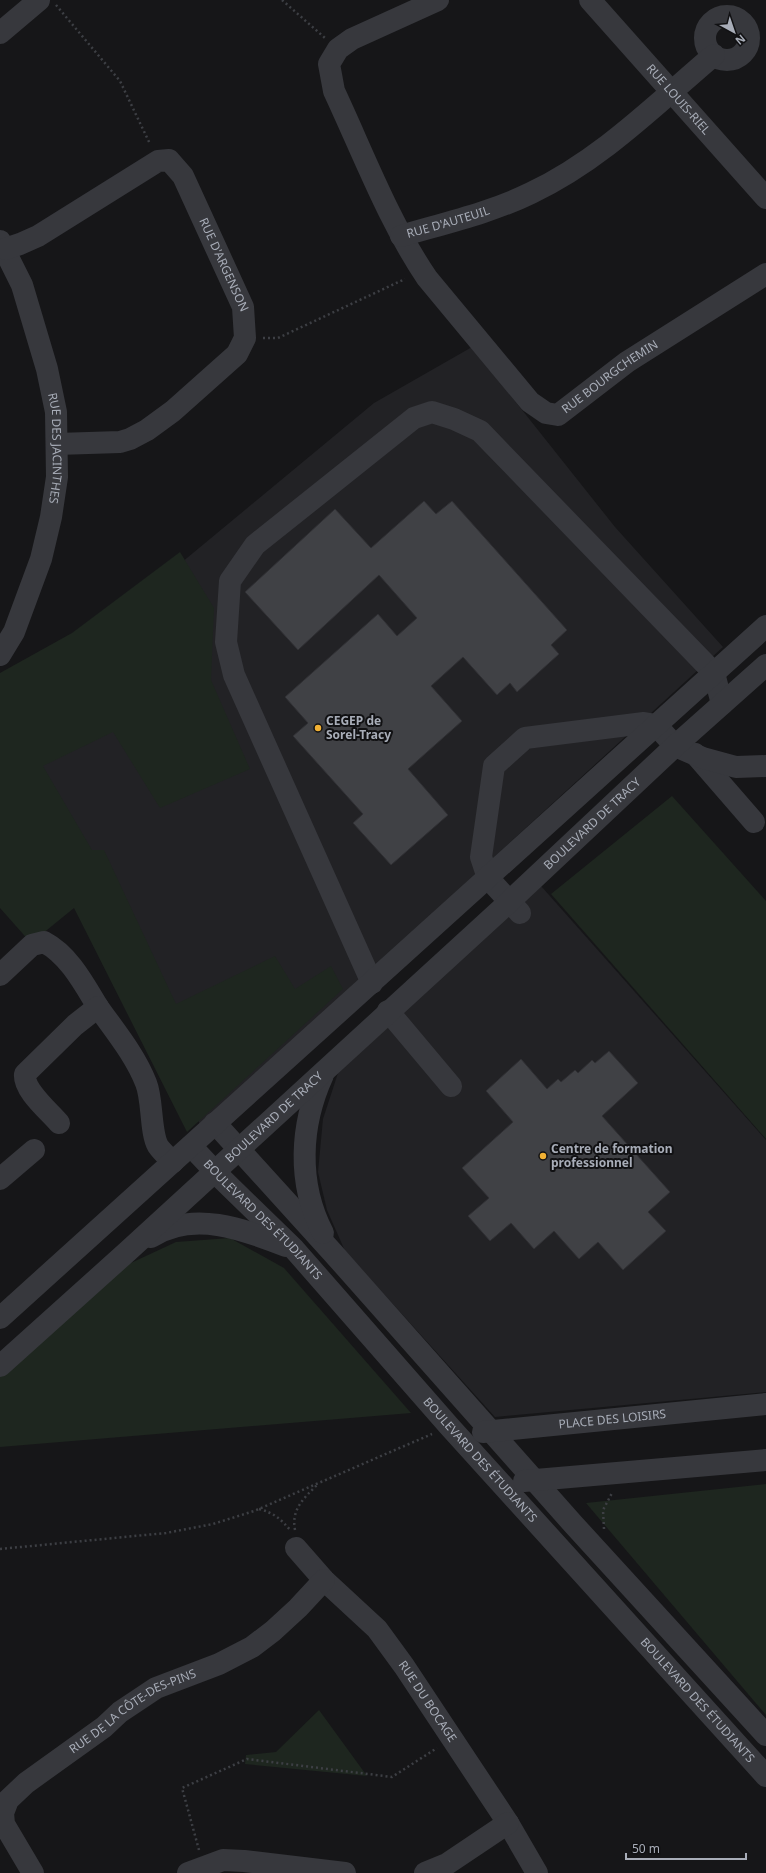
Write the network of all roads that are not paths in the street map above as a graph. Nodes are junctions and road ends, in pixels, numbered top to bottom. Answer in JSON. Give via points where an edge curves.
{"nodes":[{"id":1,"x":39,"y":0,"type":"edge"},
{"id":2,"x":438,"y":0,"type":"edge"},
{"id":3,"x":590,"y":0,"type":"edge"},
{"id":4,"x":0,"y":33,"type":"edge"},
{"id":5,"x":714,"y":55,"type":"dead end"},
{"id":6,"x":671,"y":91,"type":"junction"},
{"id":7,"x":766,"y":198,"type":"edge"},
{"id":8,"x":401,"y":236,"type":"junction"},
{"id":9,"x":2,"y":245,"type":"edge"},
{"id":10,"x":766,"y":274,"type":"edge"},
{"id":11,"x":57,"y":444,"type":"junction"},
{"id":12,"x":766,"y":626,"type":"edge"},
{"id":13,"x":0,"y":655,"type":"edge"},
{"id":14,"x":766,"y":664,"type":"edge"},
{"id":15,"x":714,"y":673,"type":"junction"},
{"id":16,"x":722,"y":704,"type":"junction"},
{"id":17,"x":656,"y":725,"type":"junction"},
{"id":18,"x":675,"y":746,"type":"junction"},
{"id":19,"x":695,"y":754,"type":"junction"},
{"id":20,"x":766,"y":766,"type":"edge"},
{"id":21,"x":754,"y":822,"type":"dead end"},
{"id":22,"x":488,"y":878,"type":"junction"},
{"id":23,"x":515,"y":908,"type":"junction"},
{"id":24,"x":0,"y":975,"type":"edge"},
{"id":25,"x":379,"y":976,"type":"junction"},
{"id":26,"x":422,"y":980,"type":"junction"},
{"id":27,"x":98,"y":1007,"type":"junction"},
{"id":28,"x":388,"y":1011,"type":"junction"},
{"id":29,"x":326,"y":1070,"type":"junction"},
{"id":30,"x":451,"y":1086,"type":"dead end"},
{"id":31,"x":59,"y":1123,"type":"dead end"},
{"id":32,"x":215,"y":1123,"type":"junction"},
{"id":33,"x":191,"y":1146,"type":"junction"},
{"id":34,"x":239,"y":1149,"type":"junction"},
{"id":35,"x":34,"y":1150,"type":"dead end"},
{"id":36,"x":173,"y":1162,"type":"junction"},
{"id":37,"x":214,"y":1171,"type":"junction"},
{"id":38,"x":0,"y":1180,"type":"edge"},
{"id":39,"x":294,"y":1249,"type":"junction"},
{"id":40,"x":128,"y":1251,"type":"junction"},
{"id":41,"x":333,"y":1253,"type":"junction"},
{"id":42,"x":0,"y":1318,"type":"edge"},
{"id":43,"x":2,"y":1361,"type":"edge"},
{"id":44,"x":766,"y":1404,"type":"edge"},
{"id":45,"x":492,"y":1431,"type":"junction"},
{"id":46,"x":458,"y":1436,"type":"junction"},
{"id":47,"x":766,"y":1460,"type":"edge"},
{"id":48,"x":535,"y":1480,"type":"junction"},
{"id":49,"x":501,"y":1483,"type":"junction"},
{"id":50,"x":296,"y":1548,"type":"dead end"},
{"id":51,"x":324,"y":1580,"type":"junction"},
{"id":52,"x":766,"y":1735,"type":"edge"},
{"id":53,"x":766,"y":1776,"type":"edge"},
{"id":54,"x":508,"y":1823,"type":"junction"},
{"id":55,"x":196,"y":1870,"type":"edge"},
{"id":56,"x":33,"y":1873,"type":"edge"},
{"id":57,"x":345,"y":1873,"type":"edge"},
{"id":58,"x":425,"y":1873,"type":"edge"},
{"id":59,"x":537,"y":1873,"type":"edge"}],
"edges":[{"from":1,"to":4,"type":"street"},
{"from":2,"to":8,"type":"street","name":"RUE D'AUTEUIL","via":[[352,39],[338,49],[329,64],[334,91]]},
{"from":3,"to":6,"type":"street","name":"RUE LOUIS-RIEL"},
{"from":5,"to":6,"type":"street","name":"RUE D'AUTEUIL"},
{"from":6,"to":7,"type":"street","name":"RUE LOUIS-RIEL"},
{"from":6,"to":8,"type":"street","name":"RUE D'AUTEUIL","via":[[612,143],[531,193],[481,213]]},
{"from":8,"to":10,"type":"street","name":"RUE BOURGCHEMIN","via":[[422,271],[530,402],[546,413],[558,415],[627,362]]},
{"from":9,"to":11,"type":"street","name":"RUE DES JACINTHES","via":[[22,285],[47,369],[56,412]]},
{"from":9,"to":11,"type":"street","name":"RUE D'ARGENSON","via":[[20,244],[38,236],[158,161],[169,160],[182,176],[243,307],[245,338],[237,354],[173,411],[147,430],[120,442]]},
{"from":11,"to":13,"type":"street","name":"RUE DES JACINTHES","via":[[57,477],[41,559],[14,632]]},
{"from":12,"to":15,"type":"street"},
{"from":14,"to":16,"type":"street","name":"BOULEVARD DE TRACY"},
{"from":15,"to":16,"type":"street"},
{"from":15,"to":17,"type":"street"},
{"from":15,"to":25,"type":"street","via":[[480,431],[432,412],[414,418],[255,545],[230,581],[226,642],[234,675]]},
{"from":16,"to":18,"type":"street","name":"BOULEVARD DE TRACY"},
{"from":17,"to":18,"type":"street"},
{"from":17,"to":22,"type":"street"},
{"from":17,"to":22,"type":"street","via":[[644,724],[525,738],[494,766],[481,858]]},
{"from":18,"to":19,"type":"street"},
{"from":18,"to":23,"type":"street","name":"BOULEVARD DE TRACY"},
{"from":19,"to":20,"type":"street","via":[[736,767]]},
{"from":19,"to":21,"type":"street"},
{"from":22,"to":23,"type":"street"},
{"from":22,"to":25,"type":"street"},
{"from":23,"to":26,"type":"street","name":"BOULEVARD DE TRACY"},
{"from":24,"to":27,"type":"street","via":[[32,945],[44,942],[65,958]]},
{"from":25,"to":26,"type":"street"},
{"from":25,"to":32,"type":"street"},
{"from":26,"to":28,"type":"street","name":"BOULEVARD DE TRACY"},
{"from":27,"to":31,"type":"street","via":[[75,1025],[25,1074],[28,1088]]},
{"from":27,"to":36,"type":"street","via":[[126,1045],[146,1084],[155,1139]]},
{"from":28,"to":29,"type":"street","name":"BOULEVARD DE TRACY"},
{"from":28,"to":30,"type":"street"},
{"from":29,"to":34,"type":"street","name":"BOULEVARD DE TRACY"},
{"from":29,"to":41,"type":"street","via":[[312,1103],[304,1163],[310,1204]]},
{"from":32,"to":33,"type":"street"},
{"from":32,"to":34,"type":"street"},
{"from":33,"to":36,"type":"street"},
{"from":33,"to":37,"type":"street","name":"BOULEVARD DES ÉTUDIANTS"},
{"from":34,"to":37,"type":"street","name":"BOULEVARD DE TRACY"},
{"from":34,"to":41,"type":"street"},
{"from":35,"to":38,"type":"street"},
{"from":36,"to":42,"type":"street"},
{"from":37,"to":39,"type":"street","name":"BOULEVARD DES ÉTUDIANTS"},
{"from":37,"to":40,"type":"street","name":"BOULEVARD DE TRACY"},
{"from":39,"to":40,"type":"street","via":[[244,1231],[200,1223],[183,1224],[158,1232]]},
{"from":39,"to":46,"type":"street","name":"BOULEVARD DES ÉTUDIANTS"},
{"from":40,"to":43,"type":"street","name":"BOULEVARD DE TRACY"},
{"from":41,"to":45,"type":"street"},
{"from":44,"to":45,"type":"street","name":"PLACE DES LOISIRS"},
{"from":45,"to":46,"type":"street","name":"PLACE DES LOISIRS"},
{"from":45,"to":48,"type":"street"},
{"from":46,"to":49,"type":"street","name":"BOULEVARD DES ÉTUDIANTS"},
{"from":47,"to":48,"type":"street"},
{"from":48,"to":49,"type":"street"},
{"from":48,"to":52,"type":"street"},
{"from":49,"to":53,"type":"street","name":"BOULEVARD DES ÉTUDIANTS"},
{"from":50,"to":51,"type":"street","name":"RUE DU BOCAGE"},
{"from":51,"to":54,"type":"street","name":"RUE DU BOCAGE","via":[[377,1629]]},
{"from":51,"to":56,"type":"street","name":"RUE DE LA CÔTE-DES-PINS","via":[[298,1608],[252,1647],[219,1664],[156,1688],[26,1783],[8,1800],[3,1813],[4,1824]]},
{"from":54,"to":58,"type":"street","via":[[447,1864]]},
{"from":54,"to":59,"type":"street","name":"RUE DU BOCAGE"},
{"from":55,"to":57,"type":"street","via":[[223,1860]]}]}
